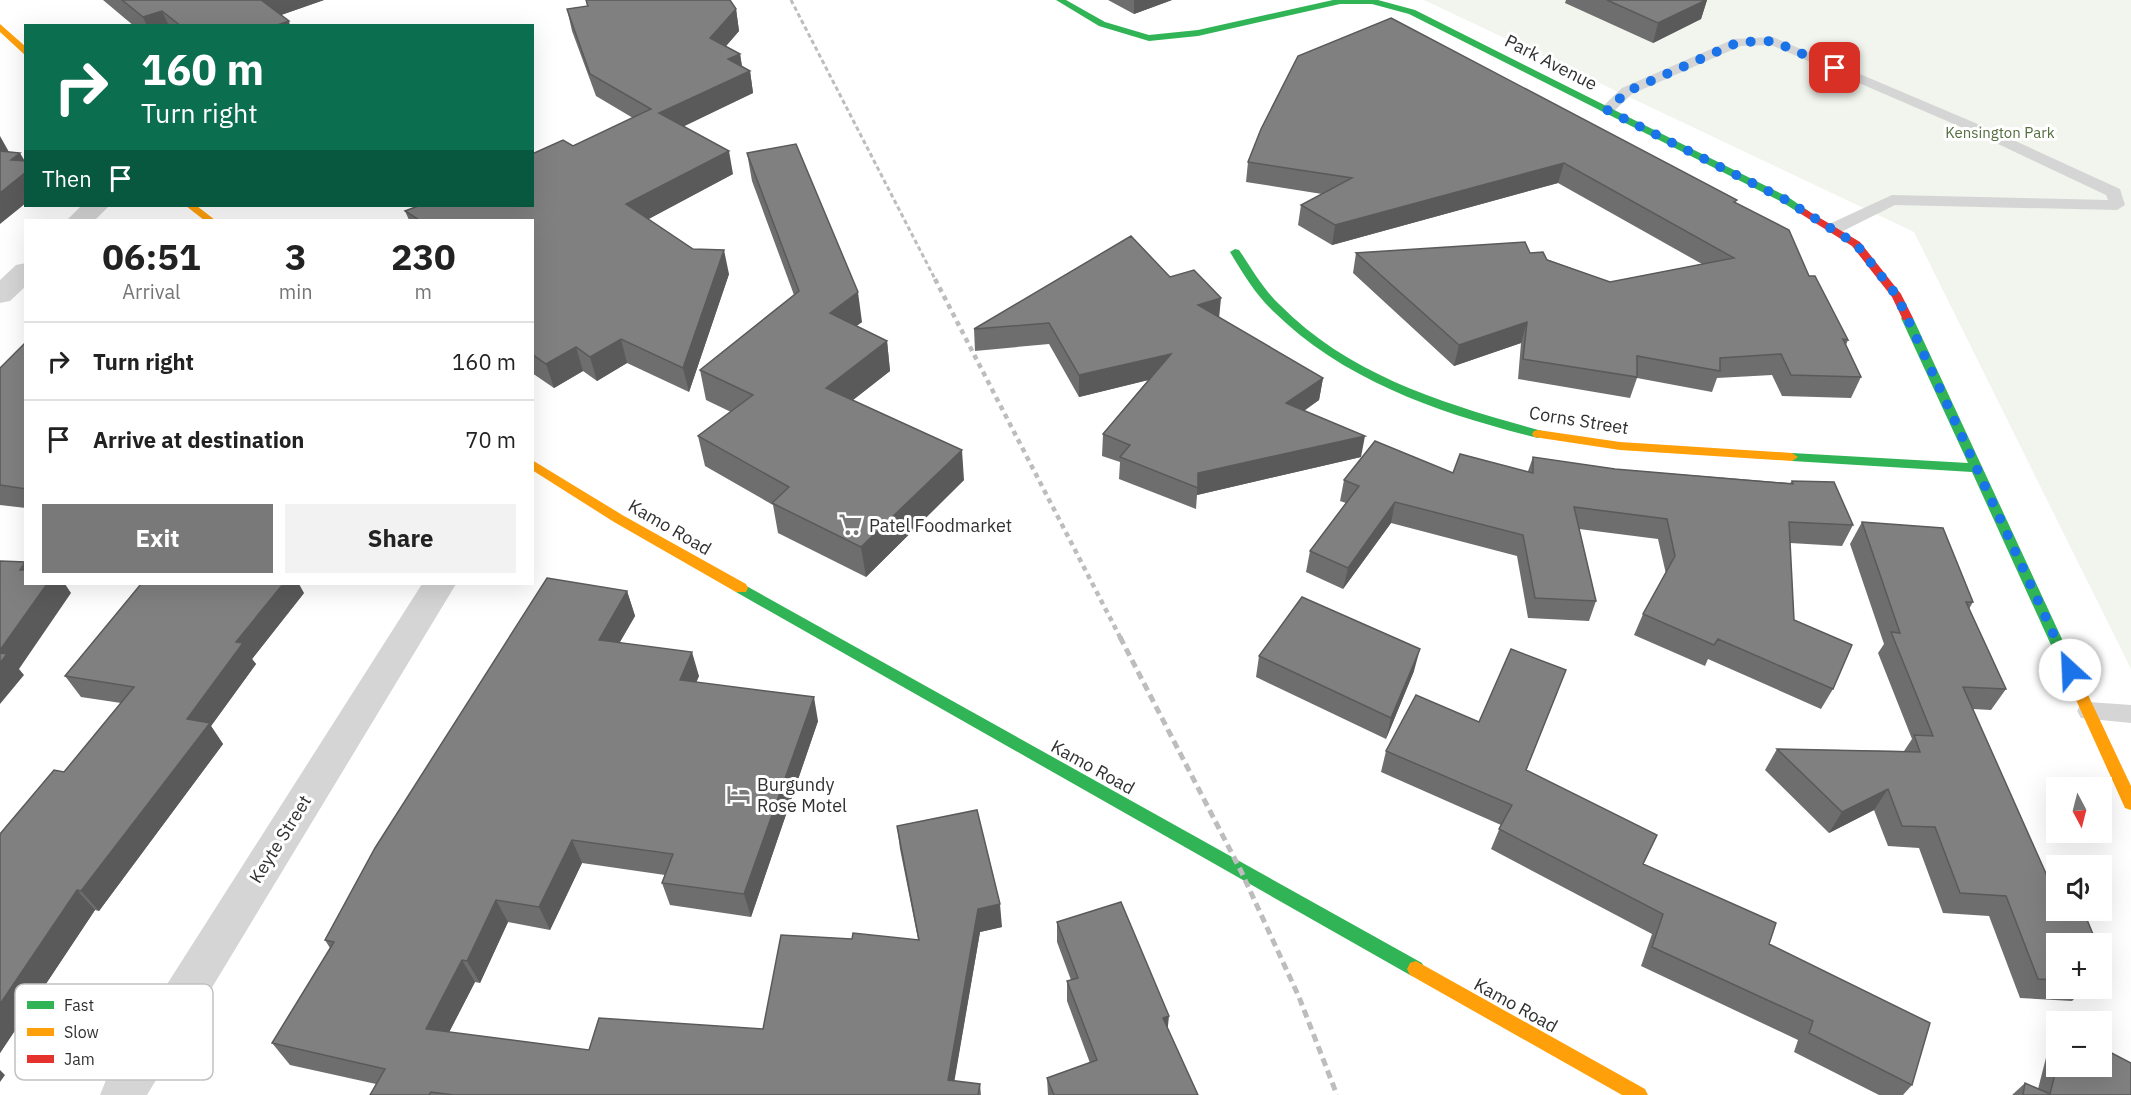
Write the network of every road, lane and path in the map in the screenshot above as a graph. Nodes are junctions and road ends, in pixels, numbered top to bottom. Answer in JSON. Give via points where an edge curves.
{"nodes":[{"id":1,"x":1060,"y":0,"type":"edge"},
{"id":2,"x":0,"y":27,"type":"edge"},
{"id":3,"x":24,"y":52,"type":"edge"},
{"id":4,"x":1607,"y":110,"type":"junction"},
{"id":5,"x":95,"y":207,"type":"edge"},
{"id":6,"x":192,"y":207,"type":"edge"},
{"id":7,"x":81,"y":219,"type":"edge"},
{"id":8,"x":209,"y":219,"type":"edge"},
{"id":9,"x":1833,"y":229,"type":"junction"},
{"id":10,"x":1235,"y":252,"type":"dead end"},
{"id":11,"x":24,"y":274,"type":"edge"},
{"id":12,"x":0,"y":295,"type":"edge"},
{"id":13,"x":534,"y":465,"type":"edge"},
{"id":14,"x":1977,"y":468,"type":"junction"},
{"id":15,"x":438,"y":585,"type":"edge"},
{"id":16,"x":2089,"y":711,"type":"junction"},
{"id":17,"x":2131,"y":714,"type":"edge"},
{"id":18,"x":2131,"y":803,"type":"edge"},
{"id":19,"x":191,"y":984,"type":"edge"},
{"id":20,"x":131,"y":1080,"type":"edge"},
{"id":21,"x":122,"y":1095,"type":"edge"},
{"id":22,"x":1639,"y":1095,"type":"edge"}],
"edges":[{"from":1,"to":4,"type":"street","name":"Park Avenue","via":[[1102,24],[1149,38],[1198,33],[1340,1],[1372,1],[1412,12]]},
{"from":2,"to":3,"type":"street"},
{"from":4,"to":9,"type":"street","name":"Park Avenue","via":[[1784,199]]},
{"from":4,"to":9,"type":"lane","via":[[1628,91],[1739,42],[1773,41],[2114,192],[2117,205],[1892,200]]},
{"from":5,"to":7,"type":"street"},
{"from":6,"to":8,"type":"street"},
{"from":9,"to":14,"type":"street","name":"Park Avenue","via":[[1856,244],[1897,296]]},
{"from":10,"to":14,"type":"street","name":"Corns Street","via":[[1279,310],[1351,363],[1412,394],[1480,418],[1542,435],[1620,446]]},
{"from":11,"to":12,"type":"street"},
{"from":13,"to":22,"type":"street","name":"Kamo Road","via":[[629,525]]},
{"from":14,"to":16,"type":"street","name":"Park Avenue"},
{"from":15,"to":19,"type":"street","name":"Keyte Street"},
{"from":16,"to":17,"type":"lane"},
{"from":16,"to":18,"type":"street","name":"Park Avenue"},
{"from":20,"to":21,"type":"street","name":"Keyte Street"}]}
